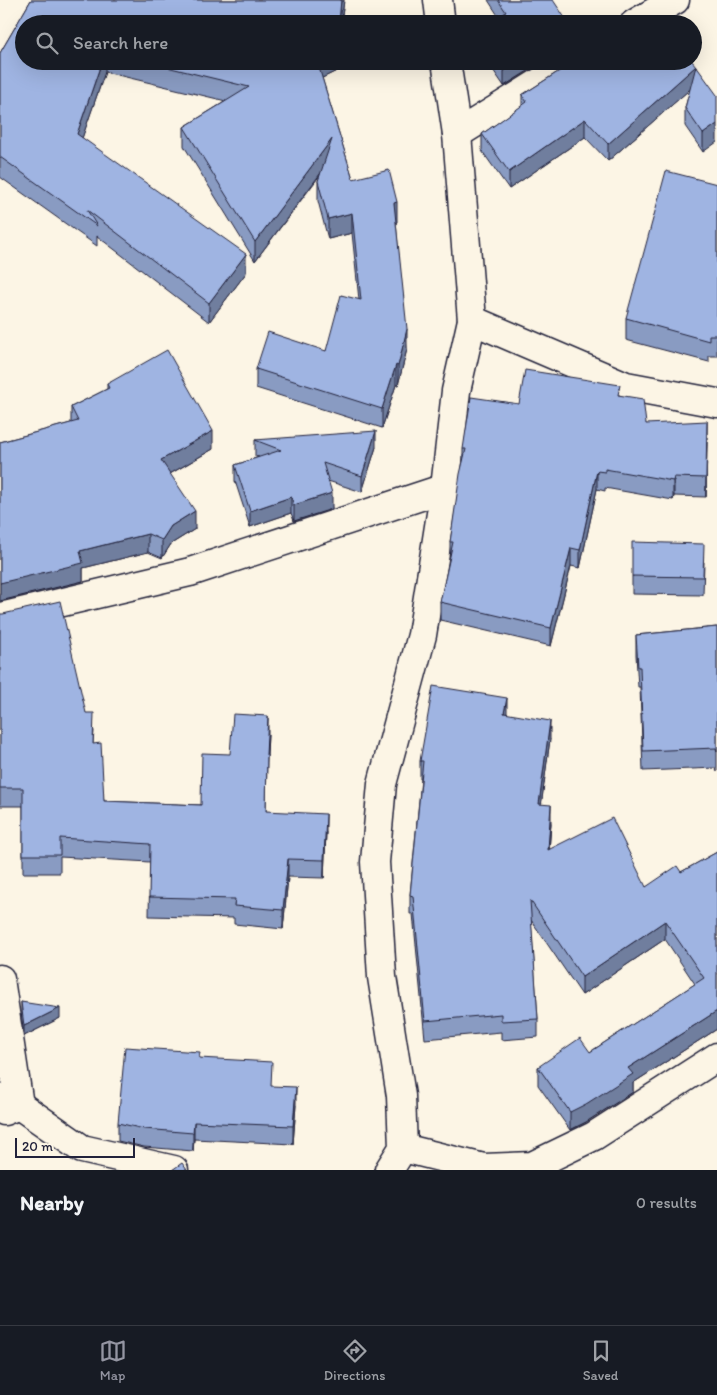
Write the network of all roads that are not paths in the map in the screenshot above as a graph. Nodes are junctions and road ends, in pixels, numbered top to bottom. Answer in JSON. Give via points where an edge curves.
{"nodes":[{"id":1,"x":438,"y":0,"type":"edge"},
{"id":2,"x":675,"y":0,"type":"edge"},
{"id":3,"x":440,"y":15,"type":"edge"},
{"id":4,"x":649,"y":15,"type":"edge"},
{"id":5,"x":447,"y":70,"type":"edge"},
{"id":6,"x":560,"y":70,"type":"edge"},
{"id":7,"x":457,"y":134,"type":"junction"},
{"id":8,"x":472,"y":320,"type":"junction"},
{"id":9,"x":717,"y":403,"type":"edge"},
{"id":10,"x":445,"y":488,"type":"junction"},
{"id":11,"x":0,"y":617,"type":"edge"},
{"id":12,"x":0,"y":978,"type":"edge"},
{"id":13,"x":717,"y":1057,"type":"edge"},
{"id":14,"x":6,"y":1105,"type":"edge"},
{"id":15,"x":396,"y":1159,"type":"edge"},
{"id":16,"x":174,"y":1170,"type":"edge"}],
"edges":[{"from":1,"to":3,"type":"street"},
{"from":2,"to":4,"type":"street"},
{"from":5,"to":7,"type":"street"},
{"from":6,"to":7,"type":"street"},
{"from":7,"to":8,"type":"street"},
{"from":8,"to":9,"type":"street","via":[[626,386]]},
{"from":8,"to":10,"type":"street","via":[[456,391]]},
{"from":10,"to":11,"type":"street","via":[[190,572]]},
{"from":10,"to":15,"type":"street","via":[[422,635],[382,784],[375,862],[382,978],[401,1096]]},
{"from":12,"to":14,"type":"street"},
{"from":13,"to":15,"type":"street","via":[[594,1136],[532,1166],[484,1168]]},
{"from":14,"to":16,"type":"street","via":[[82,1149]]}]}
